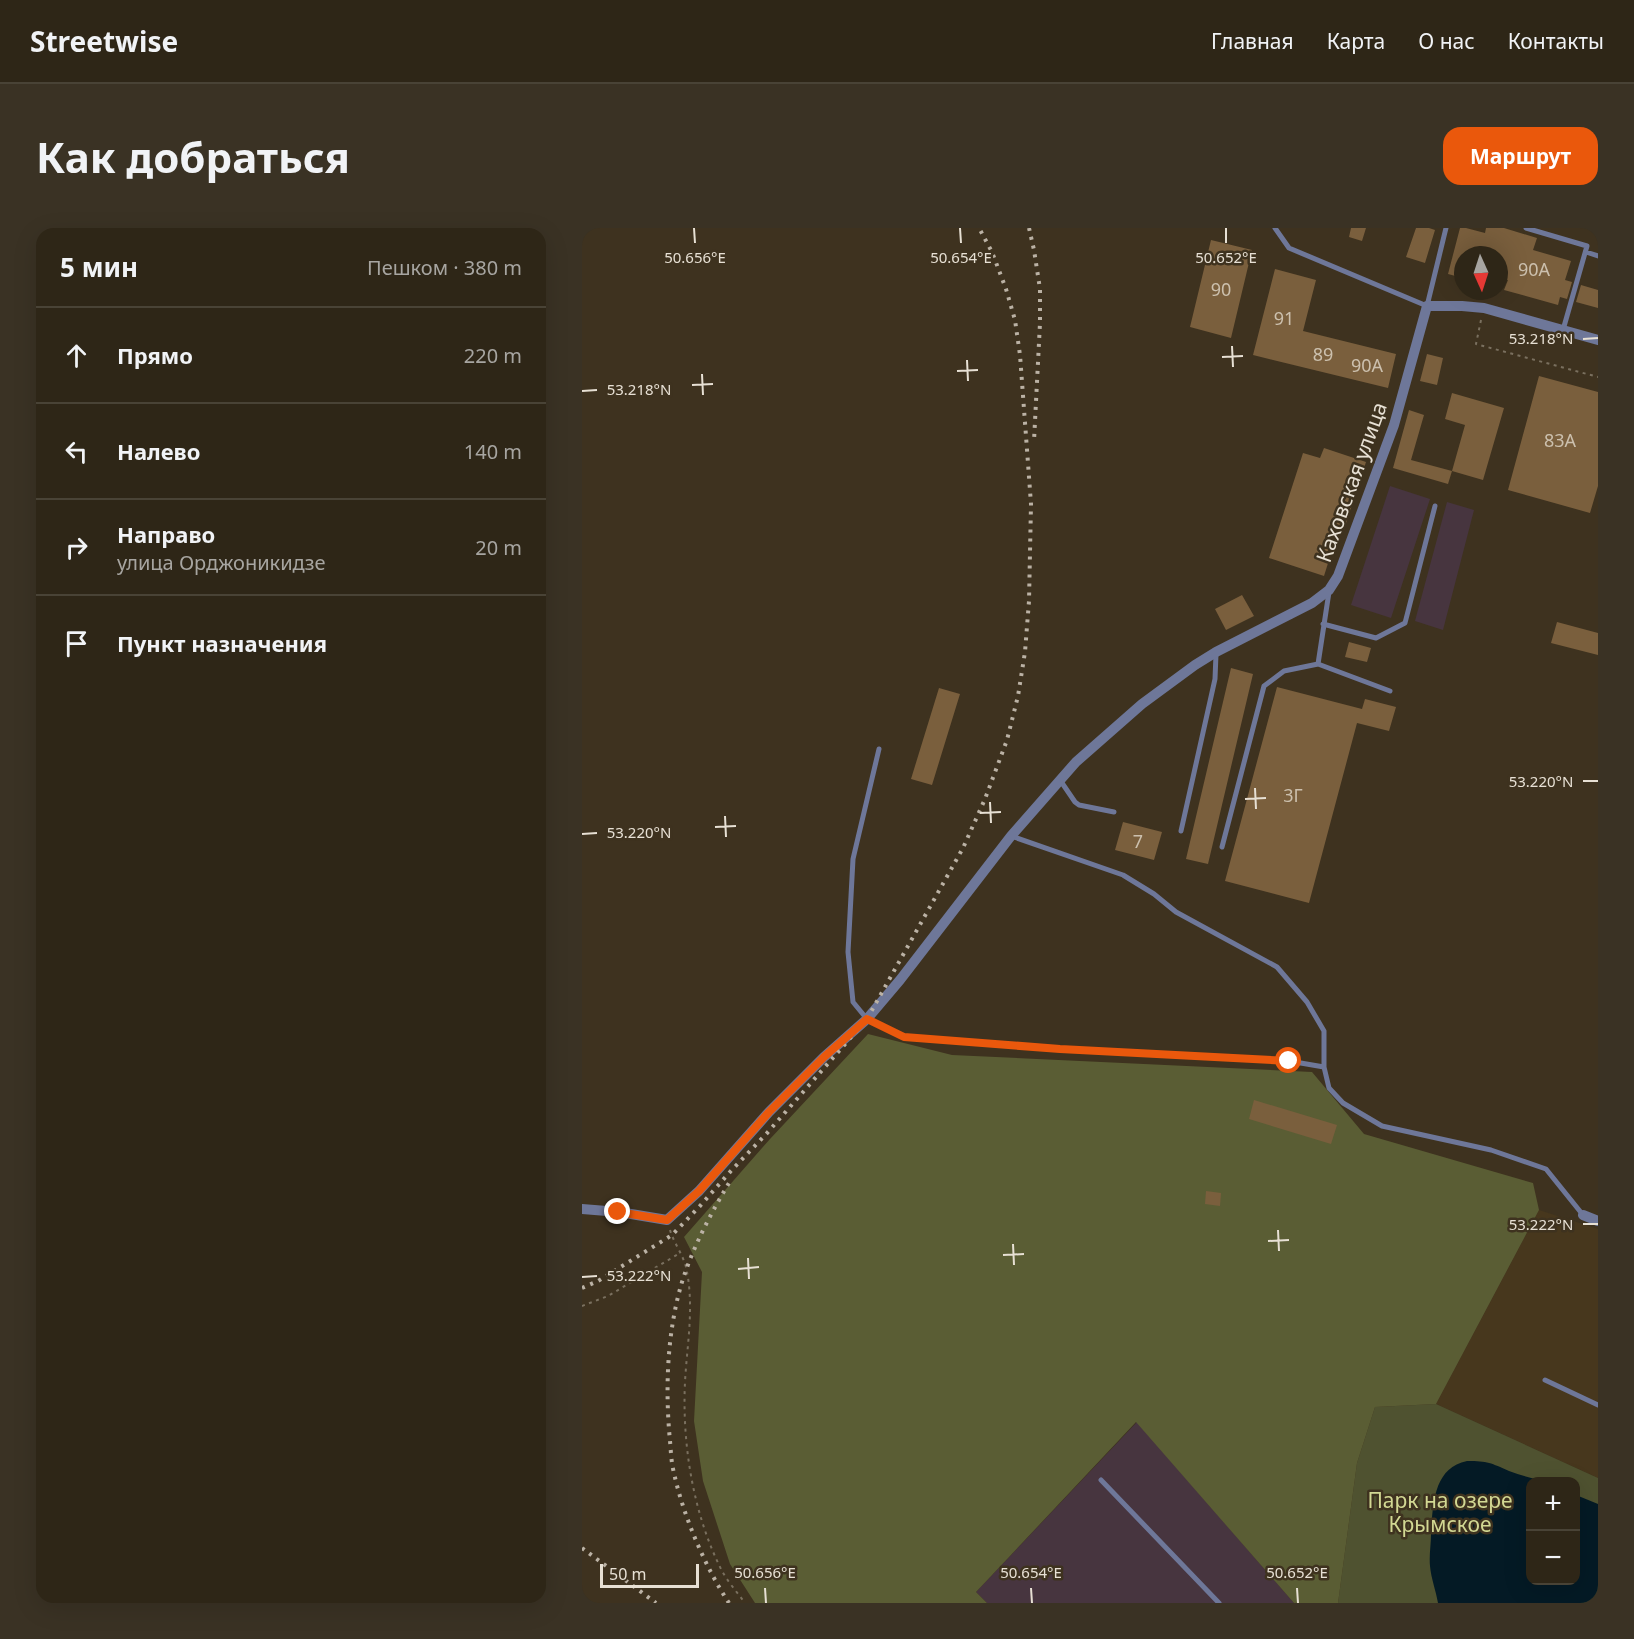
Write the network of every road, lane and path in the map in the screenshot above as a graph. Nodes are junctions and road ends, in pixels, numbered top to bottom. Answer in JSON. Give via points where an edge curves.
{"nodes":[{"id":1,"x":1275,"y":228,"type":"edge"},
{"id":2,"x":1446,"y":228,"type":"edge"},
{"id":3,"x":1526,"y":228,"type":"edge"},
{"id":4,"x":1586,"y":252,"type":"junction"},
{"id":5,"x":1598,"y":256,"type":"edge"},
{"id":6,"x":1427,"y":306,"type":"junction"},
{"id":7,"x":1484,"y":308,"type":"junction"},
{"id":8,"x":1563,"y":330,"type":"junction"},
{"id":9,"x":1598,"y":340,"type":"edge"},
{"id":10,"x":1598,"y":377,"type":"edge"},
{"id":11,"x":1435,"y":506,"type":"dead end"},
{"id":12,"x":1329,"y":590,"type":"junction"},
{"id":13,"x":1323,"y":624,"type":"junction"},
{"id":14,"x":1216,"y":652,"type":"junction"},
{"id":15,"x":1318,"y":664,"type":"junction"},
{"id":16,"x":1390,"y":692,"type":"dead end"},
{"id":17,"x":879,"y":749,"type":"dead end"},
{"id":18,"x":1060,"y":780,"type":"junction"},
{"id":19,"x":1114,"y":812,"type":"dead end"},
{"id":20,"x":1181,"y":831,"type":"dead end"},
{"id":21,"x":1011,"y":836,"type":"junction"},
{"id":22,"x":1222,"y":847,"type":"dead end"},
{"id":23,"x":867,"y":1019,"type":"junction"},
{"id":24,"x":1324,"y":1067,"type":"junction"},
{"id":25,"x":582,"y":1209,"type":"edge"},
{"id":26,"x":1583,"y":1215,"type":"joint"},
{"id":27,"x":667,"y":1220,"type":"junction"},
{"id":28,"x":1598,"y":1221,"type":"edge"},
{"id":29,"x":680,"y":1253,"type":"junction"},
{"id":30,"x":582,"y":1306,"type":"edge"},
{"id":31,"x":1545,"y":1380,"type":"dead end"},
{"id":32,"x":1598,"y":1405,"type":"edge"},
{"id":33,"x":1101,"y":1480,"type":"dead end"},
{"id":34,"x":745,"y":1603,"type":"edge"},
{"id":35,"x":1219,"y":1603,"type":"edge"}],
"edges":[{"from":1,"to":6,"type":"lane","via":[[1289,248]]},
{"from":2,"to":6,"type":"lane"},
{"from":3,"to":4,"type":"lane","via":[[1587,246]]},
{"from":4,"to":5,"type":"lane"},
{"from":4,"to":8,"type":"lane"},
{"from":6,"to":7,"type":"street"},
{"from":6,"to":12,"type":"street","name":"Каховская улица","via":[[1394,425],[1338,576]]},
{"from":7,"to":8,"type":"street"},
{"from":7,"to":10,"type":"path","via":[[1476,344]]},
{"from":8,"to":9,"type":"street"},
{"from":11,"to":13,"type":"lane","via":[[1405,623],[1376,638]]},
{"from":12,"to":13,"type":"lane"},
{"from":12,"to":14,"type":"street","name":"Каховская улица","via":[[1312,603]]},
{"from":13,"to":15,"type":"lane"},
{"from":14,"to":18,"type":"street","name":"Каховская улица","via":[[1142,704]]},
{"from":14,"to":20,"type":"lane","via":[[1215,679]]},
{"from":15,"to":16,"type":"lane"},
{"from":15,"to":22,"type":"lane","via":[[1284,671],[1264,686]]},
{"from":17,"to":23,"type":"lane","via":[[853,859],[848,952],[854,1002]]},
{"from":18,"to":19,"type":"lane","via":[[1079,805]]},
{"from":18,"to":21,"type":"street","name":"Каховская улица"},
{"from":21,"to":23,"type":"street","name":"Каховская улица"},
{"from":21,"to":24,"type":"lane","via":[[1124,876],[1176,912],[1277,967],[1307,1002],[1324,1032]]},
{"from":23,"to":24,"type":"lane","via":[[904,1037],[1289,1061]]},
{"from":23,"to":27,"type":"street","name":"Каховская улица","via":[[769,1112],[699,1191]]},
{"from":24,"to":26,"type":"lane","via":[[1329,1088],[1343,1103],[1382,1126],[1491,1150],[1546,1169]]},
{"from":25,"to":27,"type":"street"},
{"from":26,"to":28,"type":"street"},
{"from":27,"to":29,"type":"path"},
{"from":29,"to":30,"type":"path","via":[[608,1296]]},
{"from":29,"to":34,"type":"path","via":[[687,1269],[691,1316],[684,1393],[687,1453],[702,1522],[722,1571]]},
{"from":31,"to":32,"type":"lane"},
{"from":33,"to":35,"type":"lane"}]}
